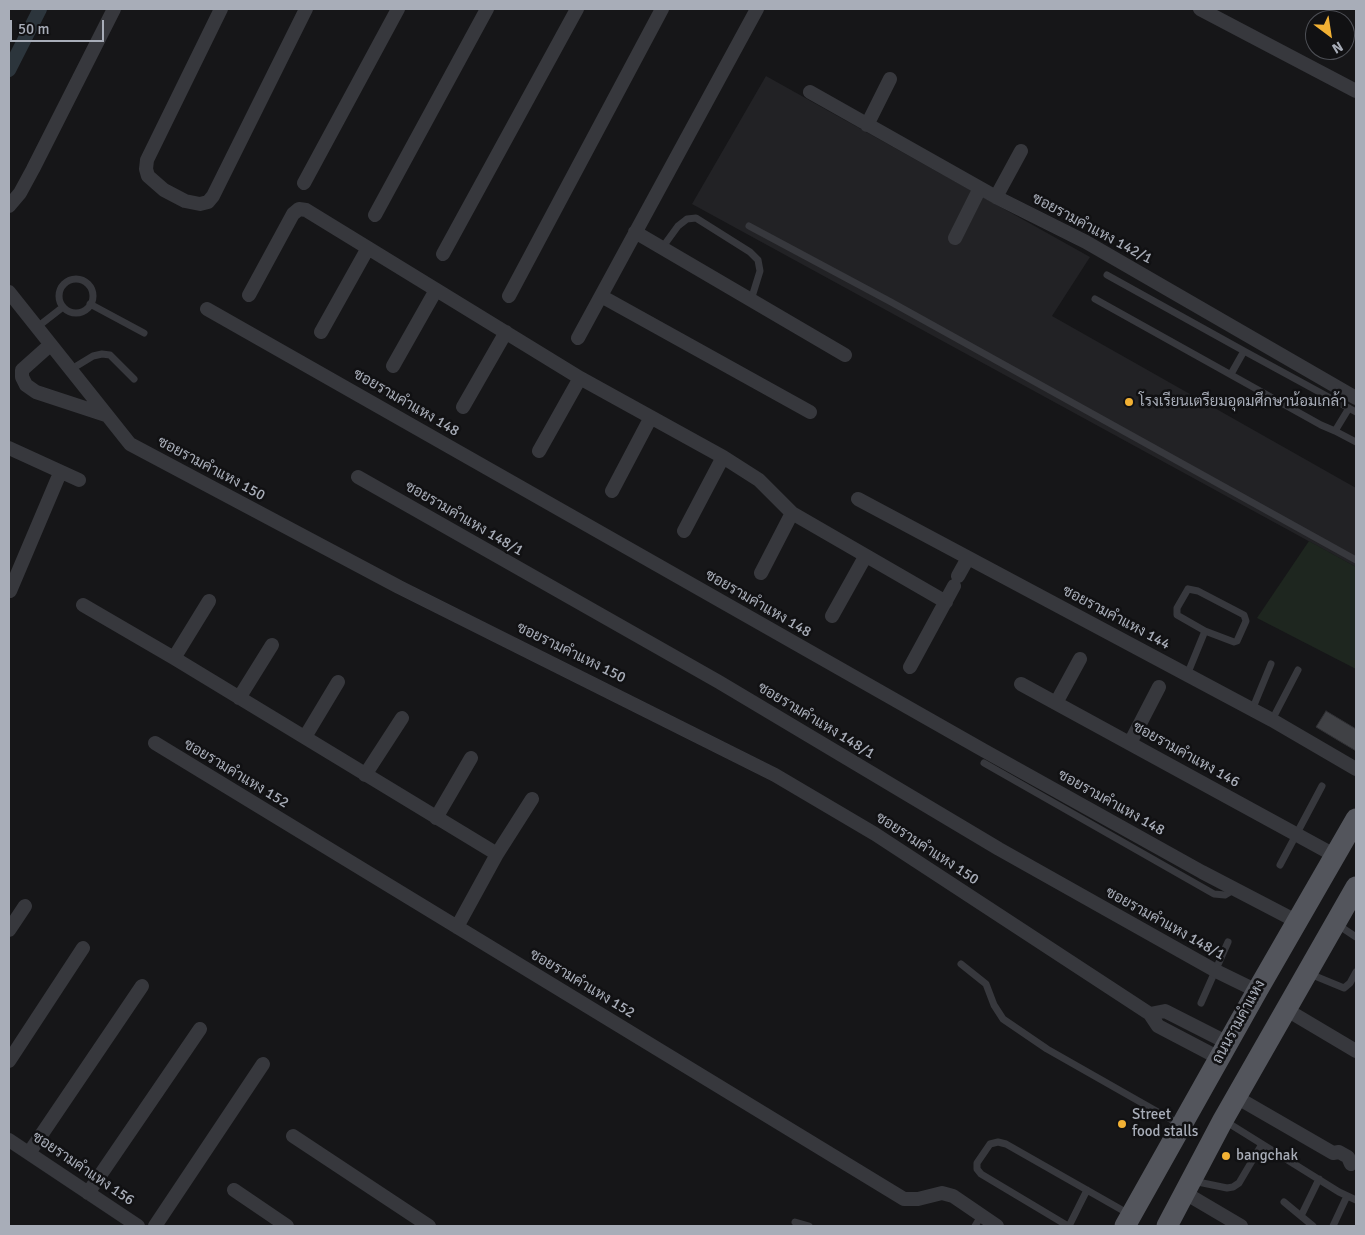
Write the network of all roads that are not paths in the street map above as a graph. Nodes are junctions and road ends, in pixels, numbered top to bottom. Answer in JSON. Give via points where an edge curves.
{"nodes":[{"id":1,"x":114,"y":9,"type":"edge"},
{"id":2,"x":221,"y":9,"type":"edge"},
{"id":3,"x":306,"y":9,"type":"edge"},
{"id":4,"x":398,"y":9,"type":"edge"},
{"id":5,"x":487,"y":9,"type":"edge"},
{"id":6,"x":577,"y":9,"type":"edge"},
{"id":7,"x":662,"y":9,"type":"edge"},
{"id":8,"x":1200,"y":9,"type":"edge"},
{"id":9,"x":753,"y":11,"type":"edge"},
{"id":10,"x":890,"y":79,"type":"dead end"},
{"id":11,"x":810,"y":92,"type":"dead end"},
{"id":12,"x":1356,"y":92,"type":"edge"},
{"id":13,"x":867,"y":125,"type":"junction"},
{"id":14,"x":1021,"y":151,"type":"dead end"},
{"id":15,"x":304,"y":183,"type":"dead end"},
{"id":16,"x":980,"y":188,"type":"junction"},
{"id":17,"x":996,"y":197,"type":"junction"},
{"id":18,"x":9,"y":206,"type":"edge"},
{"id":19,"x":375,"y":214,"type":"dead end"},
{"id":20,"x":749,"y":226,"type":"dead end"},
{"id":21,"x":635,"y":232,"type":"junction"},
{"id":22,"x":955,"y":238,"type":"dead end"},
{"id":23,"x":368,"y":248,"type":"junction"},
{"id":24,"x":662,"y":248,"type":"junction"},
{"id":25,"x":443,"y":254,"type":"dead end"},
{"id":26,"x":1107,"y":275,"type":"dead end"},
{"id":27,"x":436,"y":290,"type":"junction"},
{"id":28,"x":249,"y":295,"type":"dead end"},
{"id":29,"x":509,"y":296,"type":"dead end"},
{"id":30,"x":601,"y":296,"type":"junction"},
{"id":31,"x":10,"y":298,"type":"edge"},
{"id":32,"x":1095,"y":299,"type":"dead end"},
{"id":33,"x":750,"y":300,"type":"junction"},
{"id":34,"x":90,"y":304,"type":"junction"},
{"id":35,"x":63,"y":307,"type":"junction"},
{"id":36,"x":207,"y":309,"type":"dead end"},
{"id":37,"x":36,"y":328,"type":"junction"},
{"id":38,"x":321,"y":332,"type":"dead end"},
{"id":39,"x":506,"y":332,"type":"junction"},
{"id":40,"x":144,"y":333,"type":"dead end"},
{"id":41,"x":578,"y":338,"type":"dead end"},
{"id":42,"x":50,"y":345,"type":"junction"},
{"id":43,"x":1244,"y":351,"type":"junction"},
{"id":44,"x":845,"y":355,"type":"dead end"},
{"id":45,"x":393,"y":366,"type":"dead end"},
{"id":46,"x":70,"y":370,"type":"junction"},
{"id":47,"x":1231,"y":374,"type":"junction"},
{"id":48,"x":580,"y":378,"type":"junction"},
{"id":49,"x":134,"y":379,"type":"dead end"},
{"id":50,"x":1353,"y":403,"type":"edge"},
{"id":51,"x":463,"y":407,"type":"dead end"},
{"id":52,"x":810,"y":412,"type":"dead end"},
{"id":53,"x":1356,"y":412,"type":"edge"},
{"id":54,"x":106,"y":415,"type":"junction"},
{"id":55,"x":651,"y":417,"type":"junction"},
{"id":56,"x":1335,"y":430,"type":"junction"},
{"id":57,"x":1356,"y":442,"type":"edge"},
{"id":58,"x":9,"y":448,"type":"edge"},
{"id":59,"x":539,"y":451,"type":"dead end"},
{"id":60,"x":723,"y":457,"type":"junction"},
{"id":61,"x":60,"y":473,"type":"junction"},
{"id":62,"x":358,"y":477,"type":"dead end"},
{"id":63,"x":79,"y":480,"type":"dead end"},
{"id":64,"x":612,"y":491,"type":"dead end"},
{"id":65,"x":858,"y":499,"type":"dead end"},
{"id":66,"x":792,"y":513,"type":"junction"},
{"id":67,"x":684,"y":531,"type":"dead end"},
{"id":68,"x":865,"y":557,"type":"junction"},
{"id":69,"x":968,"y":558,"type":"junction"},
{"id":70,"x":1356,"y":560,"type":"edge"},
{"id":71,"x":761,"y":573,"type":"dead end"},
{"id":72,"x":10,"y":591,"type":"dead end"},
{"id":73,"x":209,"y":601,"type":"dead end"},
{"id":74,"x":946,"y":602,"type":"junction"},
{"id":75,"x":83,"y":605,"type":"dead end"},
{"id":76,"x":832,"y":616,"type":"dead end"},
{"id":77,"x":1205,"y":631,"type":"junction"},
{"id":78,"x":272,"y":645,"type":"dead end"},
{"id":79,"x":174,"y":658,"type":"junction"},
{"id":80,"x":1080,"y":659,"type":"dead end"},
{"id":81,"x":1272,"y":664,"type":"dead end"},
{"id":82,"x":910,"y":667,"type":"dead end"},
{"id":83,"x":1298,"y":670,"type":"dead end"},
{"id":84,"x":1187,"y":675,"type":"junction"},
{"id":85,"x":338,"y":682,"type":"dead end"},
{"id":86,"x":1021,"y":684,"type":"dead end"},
{"id":87,"x":1160,"y":687,"type":"dead end"},
{"id":88,"x":239,"y":698,"type":"junction"},
{"id":89,"x":1056,"y":703,"type":"junction"},
{"id":90,"x":1252,"y":710,"type":"junction"},
{"id":91,"x":402,"y":718,"type":"dead end"},
{"id":92,"x":1272,"y":720,"type":"junction"},
{"id":93,"x":305,"y":738,"type":"junction"},
{"id":94,"x":155,"y":743,"type":"dead end"},
{"id":95,"x":1130,"y":743,"type":"junction"},
{"id":96,"x":471,"y":758,"type":"dead end"},
{"id":97,"x":984,"y":763,"type":"dead end"},
{"id":98,"x":1356,"y":769,"type":"edge"},
{"id":99,"x":365,"y":775,"type":"junction"},
{"id":100,"x":1322,"y":786,"type":"dead end"},
{"id":101,"x":532,"y":798,"type":"dead end"},
{"id":102,"x":436,"y":818,"type":"junction"},
{"id":103,"x":1356,"y":819,"type":"edge"},
{"id":104,"x":1297,"y":834,"type":"junction"},
{"id":105,"x":496,"y":854,"type":"junction"},
{"id":106,"x":1334,"y":855,"type":"junction"},
{"id":107,"x":1280,"y":865,"type":"dead end"},
{"id":108,"x":1235,"y":889,"type":"junction"},
{"id":109,"x":1355,"y":891,"type":"edge"},
{"id":110,"x":25,"y":906,"type":"dead end"},
{"id":111,"x":1296,"y":921,"type":"junction"},
{"id":112,"x":1336,"y":923,"type":"junction"},
{"id":113,"x":457,"y":927,"type":"junction"},
{"id":114,"x":9,"y":930,"type":"edge"},
{"id":115,"x":1356,"y":937,"type":"edge"},
{"id":116,"x":1228,"y":942,"type":"dead end"},
{"id":117,"x":83,"y":948,"type":"dead end"},
{"id":118,"x":961,"y":964,"type":"dead end"},
{"id":119,"x":1216,"y":971,"type":"junction"},
{"id":120,"x":1356,"y":972,"type":"edge"},
{"id":121,"x":1308,"y":973,"type":"junction"},
{"id":122,"x":142,"y":986,"type":"dead end"},
{"id":123,"x":1257,"y":991,"type":"junction"},
{"id":124,"x":1201,"y":1003,"type":"dead end"},
{"id":125,"x":1287,"y":1010,"type":"junction"},
{"id":126,"x":200,"y":1028,"type":"dead end"},
{"id":127,"x":1224,"y":1050,"type":"junction"},
{"id":128,"x":1356,"y":1051,"type":"edge"},
{"id":129,"x":9,"y":1061,"type":"edge"},
{"id":130,"x":263,"y":1064,"type":"dead end"},
{"id":131,"x":1236,"y":1097,"type":"junction"},
{"id":132,"x":1223,"y":1120,"type":"junction"},
{"id":133,"x":1181,"y":1125,"type":"junction"},
{"id":134,"x":293,"y":1136,"type":"dead end"},
{"id":135,"x":1262,"y":1144,"type":"junction"},
{"id":136,"x":11,"y":1145,"type":"edge"},
{"id":137,"x":30,"y":1154,"type":"junction"},
{"id":138,"x":1354,"y":1163,"type":"edge"},
{"id":139,"x":1319,"y":1179,"type":"junction"},
{"id":140,"x":1189,"y":1187,"type":"junction"},
{"id":141,"x":234,"y":1190,"type":"dead end"},
{"id":142,"x":1087,"y":1190,"type":"junction"},
{"id":143,"x":88,"y":1193,"type":"junction"},
{"id":144,"x":1347,"y":1196,"type":"junction"},
{"id":145,"x":1356,"y":1200,"type":"edge"},
{"id":146,"x":1284,"y":1202,"type":"dead end"},
{"id":147,"x":1301,"y":1216,"type":"junction"},
{"id":148,"x":978,"y":1221,"type":"edge"},
{"id":149,"x":1129,"y":1221,"type":"edge"},
{"id":150,"x":795,"y":1222,"type":"dead end"},
{"id":151,"x":1172,"y":1222,"type":"edge"},
{"id":152,"x":138,"y":1226,"type":"edge"},
{"id":153,"x":154,"y":1226,"type":"edge"},
{"id":154,"x":287,"y":1226,"type":"edge"},
{"id":155,"x":429,"y":1226,"type":"edge"},
{"id":156,"x":809,"y":1226,"type":"edge"},
{"id":157,"x":997,"y":1226,"type":"edge"},
{"id":158,"x":1068,"y":1226,"type":"edge"},
{"id":159,"x":1240,"y":1226,"type":"edge"},
{"id":160,"x":1313,"y":1226,"type":"edge"},
{"id":161,"x":1333,"y":1226,"type":"edge"}],
"edges":[{"from":1,"to":18,"type":"street","via":[[34,169]]},
{"from":2,"to":3,"type":"street","via":[[147,160],[146,169],[148,176],[164,190],[184,201],[200,204],[214,196]]},
{"from":4,"to":15,"type":"street"},
{"from":5,"to":19,"type":"street"},
{"from":6,"to":25,"type":"street"},
{"from":7,"to":29,"type":"street"},
{"from":8,"to":12,"type":"street"},
{"from":9,"to":21,"type":"street"},
{"from":10,"to":13,"type":"street"},
{"from":11,"to":13,"type":"street","name":"ซอยรามคำแหง 142/1"},
{"from":13,"to":16,"type":"street","name":"ซอยรามคำแหง 142/1"},
{"from":14,"to":17,"type":"street"},
{"from":16,"to":17,"type":"street","name":"ซอยรามคำแหง 142/1"},
{"from":16,"to":22,"type":"street"},
{"from":17,"to":50,"type":"street","name":"ซอยรามคำแหง 142/1","via":[[1086,242]]},
{"from":20,"to":70,"type":"lane"},
{"from":21,"to":24,"type":"street"},
{"from":21,"to":30,"type":"street"},
{"from":23,"to":27,"type":"street"},
{"from":23,"to":28,"type":"street","via":[[306,210],[299,209],[293,214]]},
{"from":23,"to":38,"type":"street"},
{"from":24,"to":33,"type":"street"},
{"from":24,"to":33,"type":"lane","via":[[678,226],[687,219],[696,218],[758,260],[760,271]]},
{"from":26,"to":43,"type":"lane"},
{"from":27,"to":39,"type":"street"},
{"from":27,"to":45,"type":"street"},
{"from":30,"to":41,"type":"street"},
{"from":30,"to":52,"type":"street"},
{"from":31,"to":37,"type":"street","name":"ซอยรามคำแหง 150"},
{"from":32,"to":47,"type":"lane"},
{"from":33,"to":44,"type":"street"},
{"from":34,"to":35,"type":"lane","via":[[78,312]]},
{"from":34,"to":35,"type":"lane","via":[[91,289],[84,281],[74,279],[61,288],[59,298]]},
{"from":34,"to":40,"type":"lane"},
{"from":35,"to":37,"type":"lane"},
{"from":36,"to":108,"type":"street","name":"ซอยรามคำแหง 148","via":[[983,750]]},
{"from":37,"to":42,"type":"street","name":"ซอยรามคำแหง 150"},
{"from":39,"to":48,"type":"street"},
{"from":39,"to":51,"type":"street"},
{"from":42,"to":46,"type":"street","name":"ซอยรามคำแหง 150"},
{"from":42,"to":54,"type":"street","via":[[22,370],[26,385],[36,392]]},
{"from":43,"to":47,"type":"lane"},
{"from":43,"to":50,"type":"lane"},
{"from":46,"to":49,"type":"lane","via":[[102,354],[110,356]]},
{"from":46,"to":54,"type":"street","name":"ซอยรามคำแหง 150"},
{"from":47,"to":56,"type":"lane"},
{"from":48,"to":55,"type":"street"},
{"from":48,"to":59,"type":"street"},
{"from":50,"to":53,"type":"lane"},
{"from":50,"to":56,"type":"lane"},
{"from":54,"to":127,"type":"street","name":"ซอยรามคำแหง 150","via":[[130,444],[143,451],[399,587],[775,775],[875,834],[1150,1014],[1158,1026]]},
{"from":55,"to":60,"type":"street"},
{"from":55,"to":64,"type":"street"},
{"from":56,"to":57,"type":"lane"},
{"from":58,"to":61,"type":"street"},
{"from":60,"to":66,"type":"street","via":[[759,480]]},
{"from":60,"to":67,"type":"street"},
{"from":61,"to":63,"type":"street"},
{"from":61,"to":72,"type":"street"},
{"from":62,"to":119,"type":"street","name":"ซอยรามคำแหง 148/1","via":[[719,682],[999,849]]},
{"from":65,"to":69,"type":"street","name":"ซอยรามคำแหง 144"},
{"from":66,"to":68,"type":"street"},
{"from":66,"to":71,"type":"street"},
{"from":68,"to":74,"type":"street"},
{"from":68,"to":76,"type":"street"},
{"from":69,"to":74,"type":"street"},
{"from":69,"to":84,"type":"street","name":"ซอยรามคำแหง 144"},
{"from":73,"to":79,"type":"street"},
{"from":74,"to":82,"type":"street"},
{"from":75,"to":79,"type":"street"},
{"from":77,"to":77,"type":"lane","via":[[1177,616],[1177,608],[1188,590],[1198,591],[1246,618],[1239,640],[1234,642]]},
{"from":77,"to":84,"type":"lane"},
{"from":78,"to":88,"type":"street"},
{"from":79,"to":88,"type":"street"},
{"from":80,"to":89,"type":"street"},
{"from":81,"to":90,"type":"lane"},
{"from":83,"to":92,"type":"lane"},
{"from":84,"to":90,"type":"street","name":"ซอยรามคำแหง 144"},
{"from":85,"to":93,"type":"street"},
{"from":86,"to":89,"type":"street","name":"ซอยรามคำแหง 146"},
{"from":87,"to":95,"type":"street"},
{"from":88,"to":93,"type":"street"},
{"from":89,"to":95,"type":"street","name":"ซอยรามคำแหง 146"},
{"from":90,"to":92,"type":"street","name":"ซอยรามคำแหง 144"},
{"from":91,"to":99,"type":"street"},
{"from":92,"to":98,"type":"street","name":"ซอยรามคำแหง 144"},
{"from":93,"to":99,"type":"street"},
{"from":94,"to":113,"type":"street","name":"ซอยรามคำแหง 152"},
{"from":95,"to":104,"type":"street","name":"ซอยรามคำแหง 146"},
{"from":96,"to":102,"type":"street"},
{"from":97,"to":108,"type":"lane","via":[[1214,894],[1225,894]]},
{"from":99,"to":102,"type":"street"},
{"from":100,"to":104,"type":"lane"},
{"from":101,"to":105,"type":"street"},
{"from":102,"to":105,"type":"street"},
{"from":103,"to":106,"type":"main road","name":"ถนนรามคำแหง"},
{"from":104,"to":106,"type":"street","name":"ซอยรามคำแหง 146"},
{"from":104,"to":107,"type":"lane"},
{"from":105,"to":113,"type":"street"},
{"from":106,"to":111,"type":"main road","name":"ถนนรามคำแหง"},
{"from":108,"to":111,"type":"street","name":"ซอยรามคำแหง 148"},
{"from":109,"to":112,"type":"main road"},
{"from":110,"to":114,"type":"street"},
{"from":111,"to":123,"type":"main road","name":"ถนนรามคำแหง"},
{"from":112,"to":115,"type":"lane"},
{"from":112,"to":121,"type":"main road"},
{"from":113,"to":148,"type":"street","name":"ซอยรามคำแหง 152","via":[[904,1199],[942,1193],[953,1196]]},
{"from":116,"to":119,"type":"lane"},
{"from":117,"to":129,"type":"street"},
{"from":118,"to":133,"type":"lane","via":[[986,984],[1003,1019],[1048,1049]]},
{"from":119,"to":123,"type":"street","name":"ซอยรามคำแหง 148/1"},
{"from":119,"to":124,"type":"lane"},
{"from":120,"to":121,"type":"lane","via":[[1344,988]]},
{"from":121,"to":125,"type":"main road"},
{"from":122,"to":137,"type":"street"},
{"from":123,"to":127,"type":"main road","name":"ถนนรามคำแหง"},
{"from":125,"to":128,"type":"street"},
{"from":125,"to":131,"type":"main road"},
{"from":126,"to":143,"type":"street"},
{"from":127,"to":133,"type":"main road","name":"ถนนรามคำแหง"},
{"from":130,"to":153,"type":"street"},
{"from":131,"to":132,"type":"main road"},
{"from":131,"to":138,"type":"street","via":[[1333,1152],[1335,1159],[1344,1166]]},
{"from":132,"to":135,"type":"lane"},
{"from":132,"to":140,"type":"main road"},
{"from":133,"to":149,"type":"main road","name":"ถนนรามคำแหง"},
{"from":134,"to":155,"type":"street"},
{"from":135,"to":139,"type":"lane"},
{"from":135,"to":140,"type":"lane","via":[[1239,1183],[1233,1187]]},
{"from":136,"to":137,"type":"street","name":"ซอยรามคำแหง 156"},
{"from":137,"to":143,"type":"street","name":"ซอยรามคำแหง 156"},
{"from":139,"to":144,"type":"lane"},
{"from":139,"to":147,"type":"lane"},
{"from":140,"to":151,"type":"main road"},
{"from":140,"to":159,"type":"street"},
{"from":141,"to":154,"type":"street"},
{"from":142,"to":149,"type":"lane"},
{"from":142,"to":158,"type":"lane"},
{"from":142,"to":158,"type":"lane","via":[[998,1142],[990,1144],[977,1163],[981,1174]]},
{"from":143,"to":152,"type":"street","name":"ซอยรามคำแหง 156"},
{"from":144,"to":145,"type":"lane"},
{"from":144,"to":161,"type":"lane"},
{"from":146,"to":147,"type":"lane"},
{"from":147,"to":160,"type":"lane"},
{"from":148,"to":157,"type":"street","name":"ซอยรามคำแหง 152"},
{"from":150,"to":156,"type":"lane"}]}
